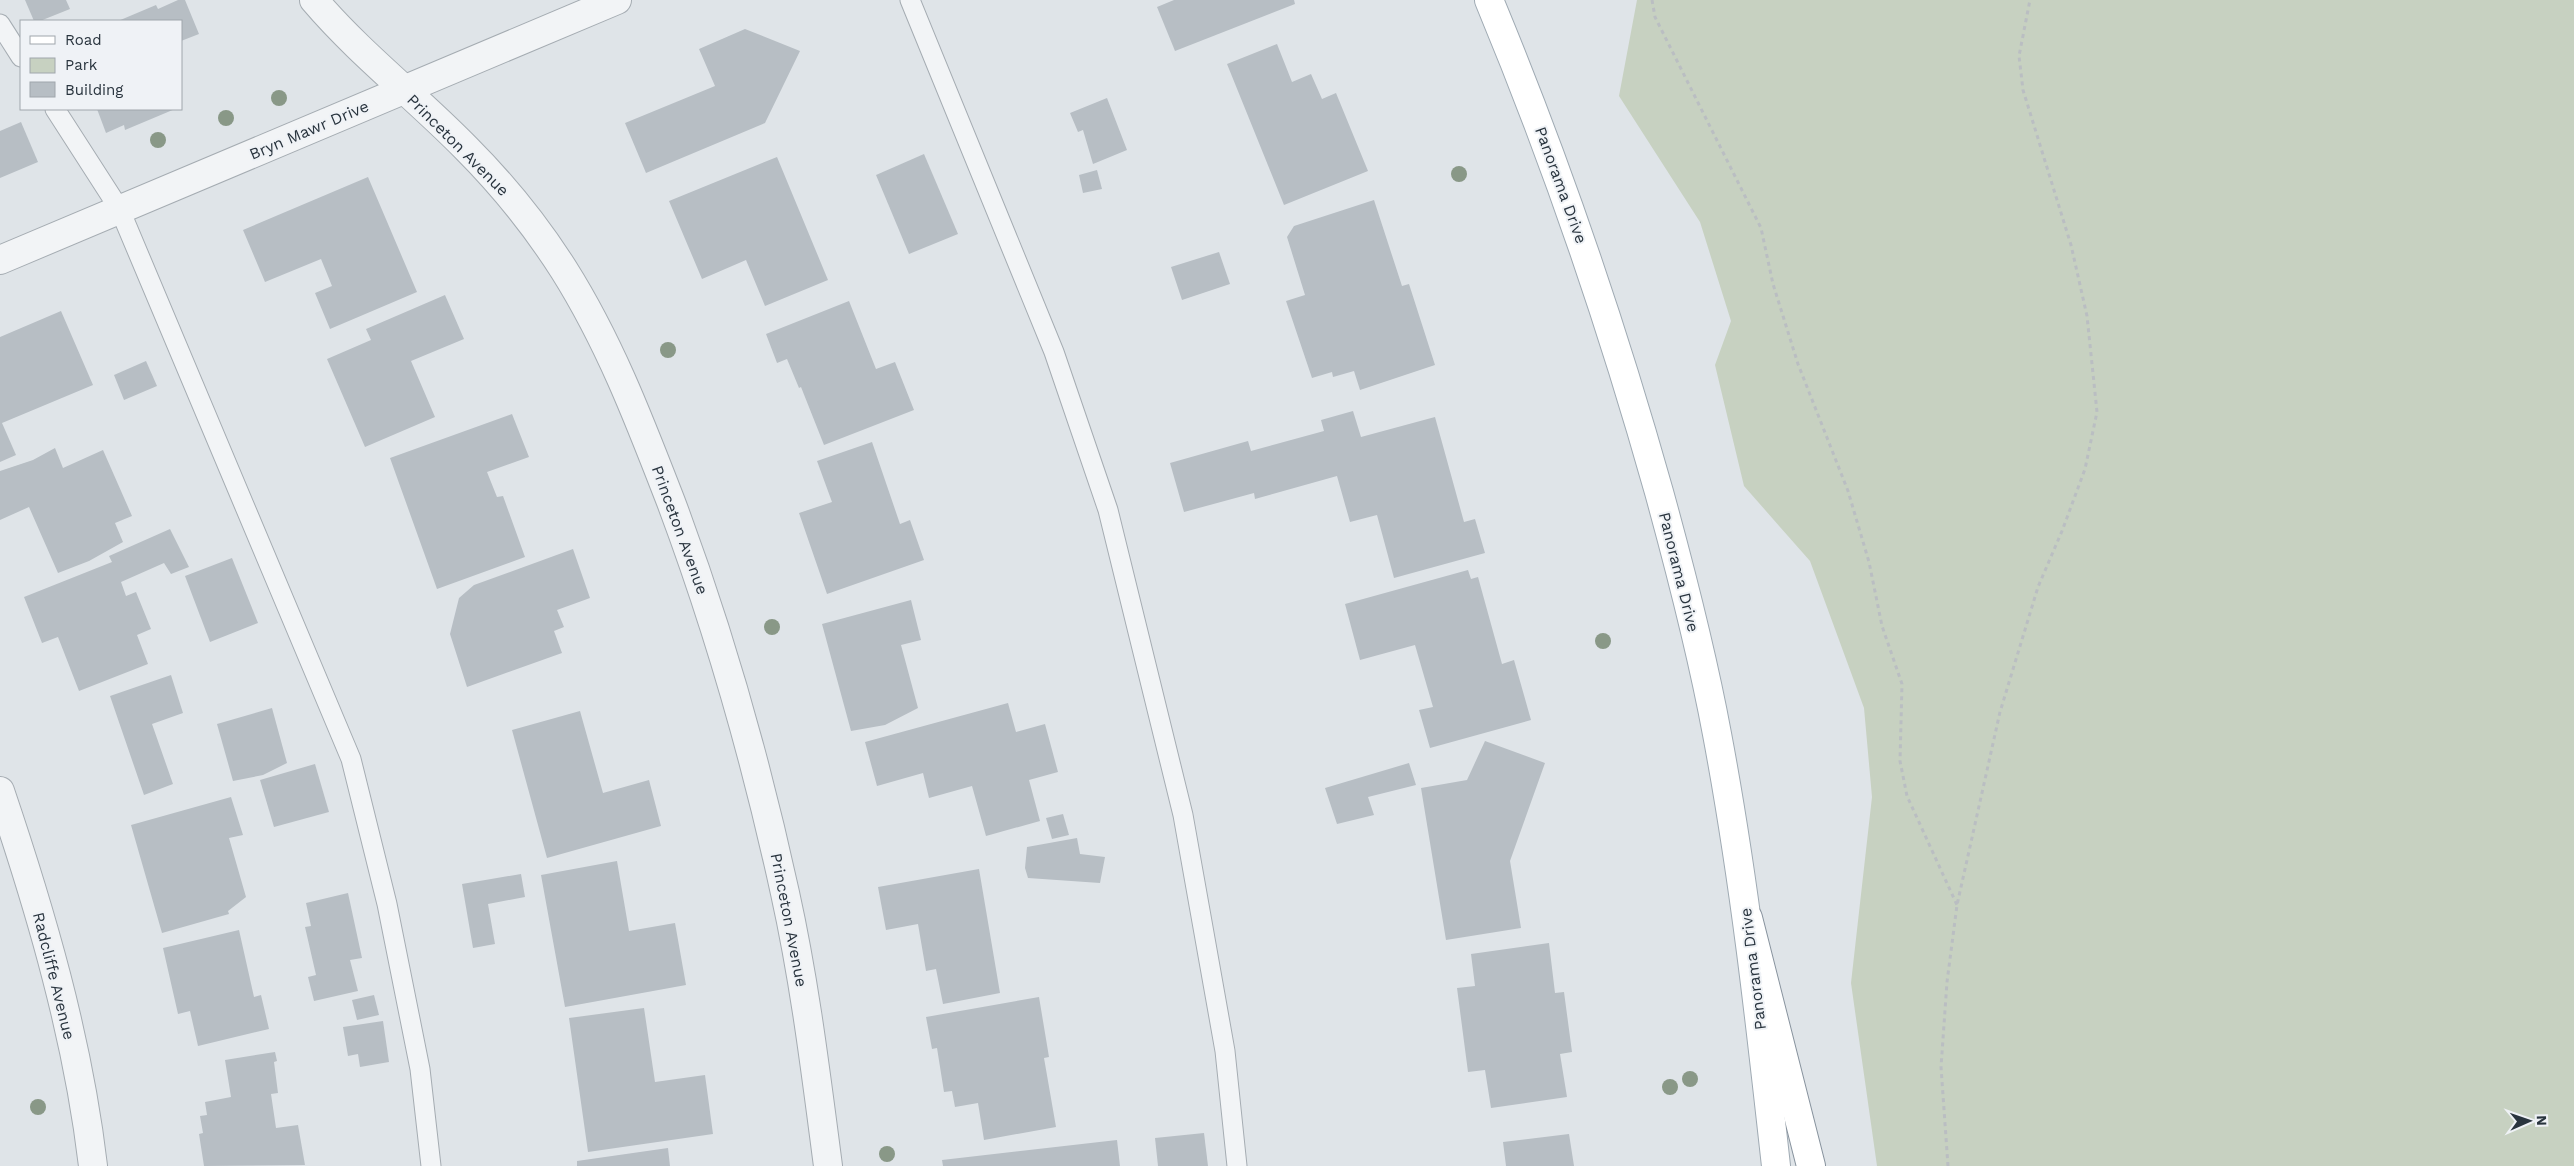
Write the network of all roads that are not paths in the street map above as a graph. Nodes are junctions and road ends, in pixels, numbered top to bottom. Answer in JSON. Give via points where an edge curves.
{"nodes":[{"id":1,"x":314,"y":0,"type":"edge"},
{"id":2,"x":617,"y":0,"type":"edge"},
{"id":3,"x":910,"y":0,"type":"edge"},
{"id":4,"x":1489,"y":0,"type":"edge"},
{"id":5,"x":0,"y":24,"type":"edge"},
{"id":6,"x":20,"y":55,"type":"edge"},
{"id":7,"x":404,"y":90,"type":"junction"},
{"id":8,"x":56,"y":110,"type":"edge"},
{"id":9,"x":120,"y":210,"type":"junction"},
{"id":10,"x":0,"y":260,"type":"edge"},
{"id":11,"x":0,"y":790,"type":"edge"},
{"id":12,"x":1748,"y":918,"type":"junction"},
{"id":13,"x":93,"y":1166,"type":"edge"},
{"id":14,"x":431,"y":1166,"type":"edge"},
{"id":15,"x":828,"y":1166,"type":"edge"},
{"id":16,"x":1237,"y":1166,"type":"edge"},
{"id":17,"x":1776,"y":1166,"type":"edge"},
{"id":18,"x":1811,"y":1166,"type":"edge"}],
"edges":[{"from":1,"to":7,"type":"street","name":"Princeton Avenue","via":[[340,30]]},
{"from":2,"to":7,"type":"street","name":"Bryn Mawr Drive"},
{"from":3,"to":16,"type":"lane","via":[[1054,352],[1108,510],[1183,815],[1225,1051]]},
{"from":4,"to":12,"type":"main road","name":"Panorama Drive","via":[[1582,241],[1629,387],[1679,567],[1717,732]]},
{"from":5,"to":6,"type":"lane"},
{"from":7,"to":9,"type":"street","name":"Bryn Mawr Drive"},
{"from":7,"to":15,"type":"street","name":"Princeton Avenue","via":[[466,147],[513,200],[563,269],[605,342],[630,395],[698,574],[741,710],[786,895],[812,1036]]},
{"from":8,"to":9,"type":"lane"},
{"from":9,"to":10,"type":"street","name":"Bryn Mawr Drive"},
{"from":9,"to":14,"type":"lane","via":[[352,759],[387,904],[418,1059]]},
{"from":11,"to":13,"type":"street","name":"Radcliffe Avenue","via":[[29,876],[65,1011]]},
{"from":12,"to":17,"type":"main road","name":"Panorama Drive"},
{"from":12,"to":18,"type":"main road"}]}
